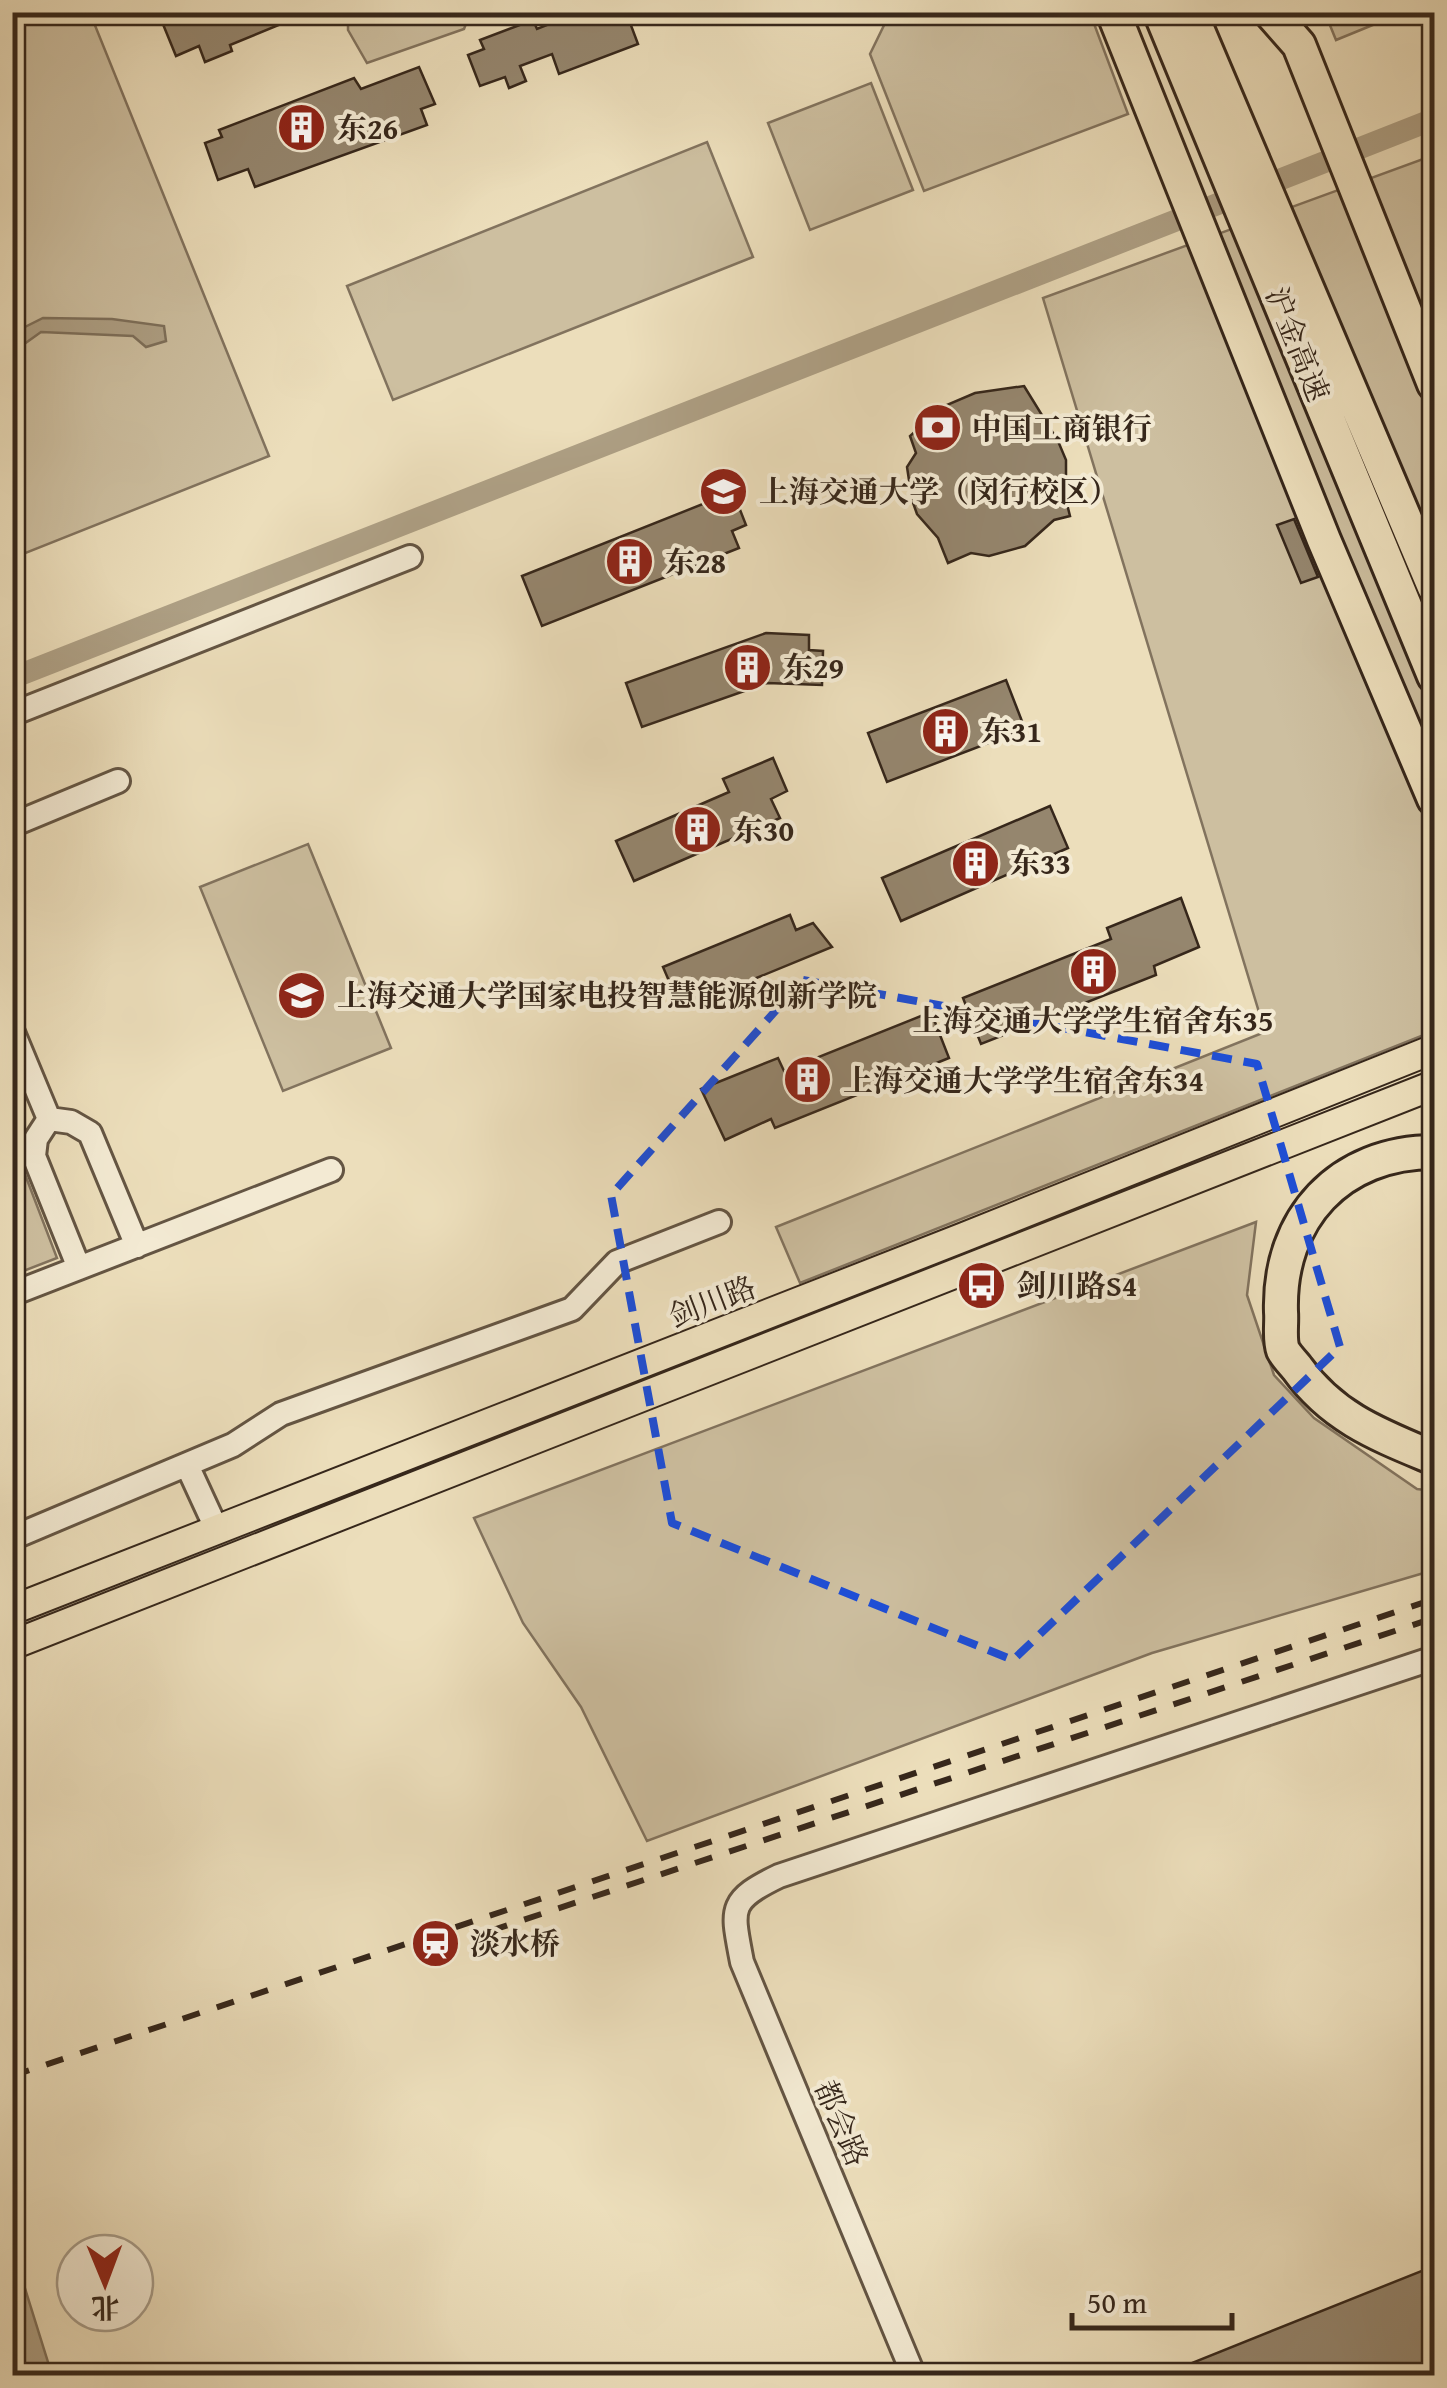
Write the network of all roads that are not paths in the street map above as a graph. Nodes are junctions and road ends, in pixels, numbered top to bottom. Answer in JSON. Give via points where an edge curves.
{"nodes":[{"id":1,"x":1113,"y":12,"type":"edge"},
{"id":2,"x":1160,"y":12,"type":"edge"},
{"id":3,"x":1190,"y":12,"type":"edge"},
{"id":4,"x":1270,"y":12,"type":"edge"},
{"id":5,"x":1206,"y":84,"type":"junction"},
{"id":6,"x":1434,"y":384,"type":"edge"},
{"id":7,"x":410,"y":557,"type":"dead end"},
{"id":8,"x":1434,"y":587,"type":"edge"},
{"id":9,"x":1434,"y":676,"type":"edge"},
{"id":10,"x":12,"y":714,"type":"edge"},
{"id":11,"x":118,"y":781,"type":"dead end"},
{"id":12,"x":1434,"y":799,"type":"edge"},
{"id":13,"x":12,"y":825,"type":"edge"},
{"id":14,"x":12,"y":1030,"type":"edge"},
{"id":15,"x":1434,"y":1049,"type":"edge"},
{"id":16,"x":1434,"y":1085,"type":"edge"},
{"id":17,"x":50,"y":1119,"type":"junction"},
{"id":18,"x":1428,"y":1152,"type":"edge"},
{"id":19,"x":331,"y":1170,"type":"dead end"},
{"id":20,"x":719,"y":1222,"type":"dead end"},
{"id":21,"x":137,"y":1246,"type":"junction"},
{"id":22,"x":79,"y":1268,"type":"junction"},
{"id":23,"x":12,"y":1294,"type":"edge"},
{"id":24,"x":1434,"y":1458,"type":"edge"},
{"id":25,"x":187,"y":1465,"type":"junction"},
{"id":26,"x":217,"y":1530,"type":"junction"},
{"id":27,"x":12,"y":1538,"type":"edge"},
{"id":28,"x":12,"y":1610,"type":"edge"},
{"id":29,"x":12,"y":1645,"type":"edge"},
{"id":30,"x":1434,"y":1658,"type":"edge"},
{"id":31,"x":914,"y":2376,"type":"edge"}],
"edges":[{"from":1,"to":12,"type":"highway"},
{"from":2,"to":5,"type":"highway","name":"沪金高速"},
{"from":3,"to":5,"type":"highway","name":"沪金高速"},
{"from":4,"to":6,"type":"highway","via":[[1299,45]]},
{"from":5,"to":8,"type":"highway","name":"沪金高速"},
{"from":5,"to":9,"type":"highway","name":"沪金高速"},
{"from":7,"to":10,"type":"street"},
{"from":11,"to":13,"type":"street"},
{"from":14,"to":17,"type":"street"},
{"from":15,"to":26,"type":"main road","name":"剑川路"},
{"from":16,"to":29,"type":"main road","name":"剑川路"},
{"from":17,"to":21,"type":"street","via":[[90,1133]]},
{"from":17,"to":22,"type":"street","via":[[34,1156]]},
{"from":18,"to":24,"type":"highway","via":[[1364,1165],[1332,1184],[1300,1221],[1280,1283],[1283,1349],[1316,1395],[1358,1426]]},
{"from":19,"to":21,"type":"street"},
{"from":20,"to":25,"type":"street","via":[[617,1262],[572,1309],[281,1414],[233,1446]]},
{"from":21,"to":22,"type":"street"},
{"from":22,"to":23,"type":"street"},
{"from":25,"to":26,"type":"street"},
{"from":25,"to":27,"type":"street"},
{"from":26,"to":28,"type":"main road","name":"剑川路"},
{"from":30,"to":31,"type":"street","name":"都会路","via":[[745,1892],[734,1917],[742,1962]]}]}
